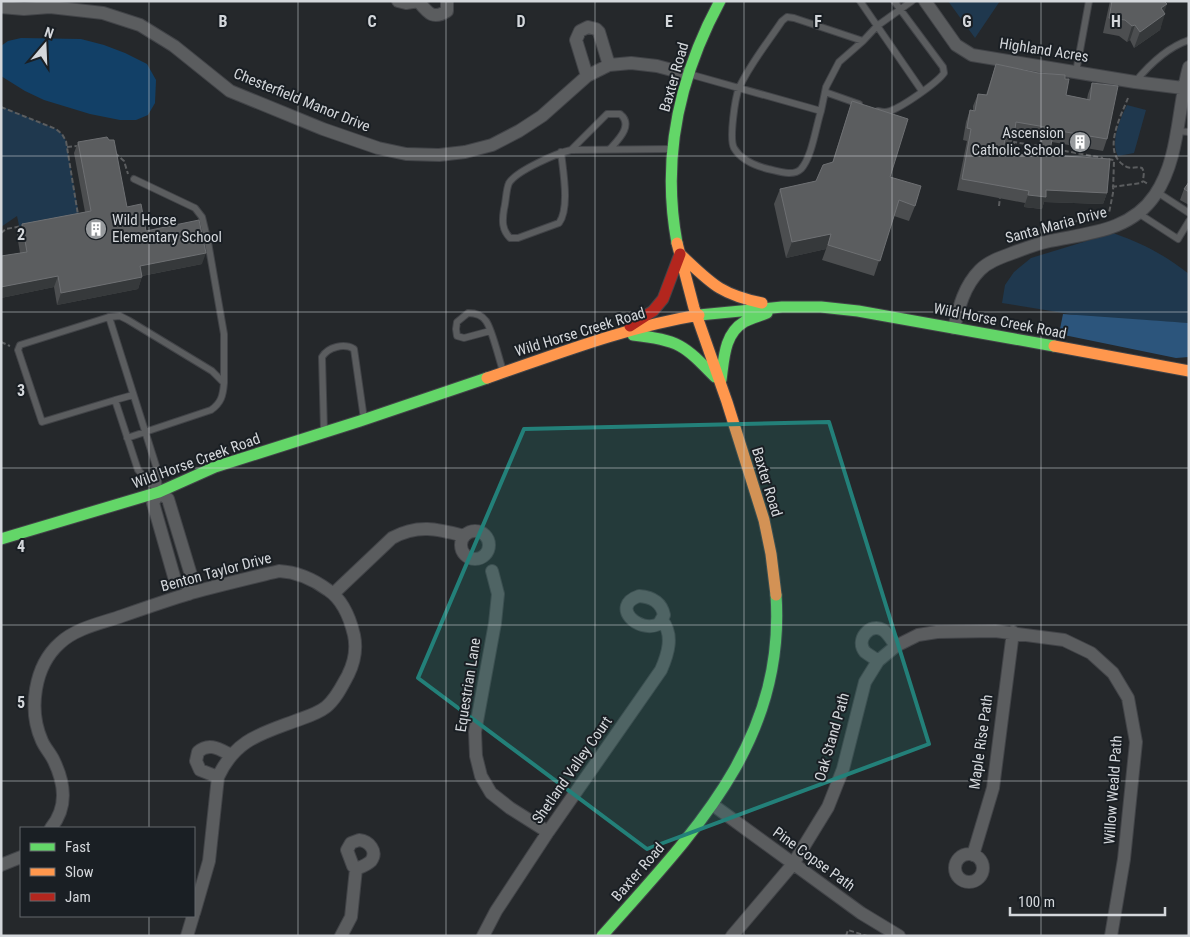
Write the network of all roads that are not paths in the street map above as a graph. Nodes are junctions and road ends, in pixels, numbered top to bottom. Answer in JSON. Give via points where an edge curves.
{"nodes":[{"id":1,"x":398,"y":1,"type":"edge"},
{"id":2,"x":419,"y":1,"type":"edge"},
{"id":3,"x":448,"y":1,"type":"edge"},
{"id":4,"x":720,"y":1,"type":"edge"},
{"id":5,"x":860,"y":1,"type":"edge"},
{"id":6,"x":894,"y":1,"type":"edge"},
{"id":7,"x":912,"y":1,"type":"edge"},
{"id":8,"x":925,"y":1,"type":"edge"},
{"id":9,"x":1089,"y":1,"type":"edge"},
{"id":10,"x":50,"y":4,"type":"edge"},
{"id":11,"x":1,"y":7,"type":"edge"},
{"id":12,"x":900,"y":10,"type":"junction"},
{"id":13,"x":877,"y":26,"type":"junction"},
{"id":14,"x":1189,"y":40,"type":"edge"},
{"id":15,"x":863,"y":41,"type":"junction"},
{"id":16,"x":609,"y":65,"type":"junction"},
{"id":17,"x":1189,"y":68,"type":"edge"},
{"id":18,"x":1076,"y":72,"type":"junction"},
{"id":19,"x":687,"y":74,"type":"junction"},
{"id":20,"x":587,"y":76,"type":"junction"},
{"id":21,"x":1135,"y":82,"type":"junction"},
{"id":22,"x":1186,"y":84,"type":"edge"},
{"id":23,"x":739,"y":89,"type":"junction"},
{"id":24,"x":922,"y":91,"type":"junction"},
{"id":25,"x":825,"y":92,"type":"junction"},
{"id":26,"x":866,"y":107,"type":"edge"},
{"id":27,"x":874,"y":110,"type":"edge"},
{"id":28,"x":820,"y":111,"type":"junction"},
{"id":29,"x":1183,"y":131,"type":"edge"},
{"id":30,"x":610,"y":149,"type":"junction"},
{"id":31,"x":672,"y":149,"type":"junction"},
{"id":32,"x":571,"y":150,"type":"junction"},
{"id":33,"x":561,"y":152,"type":"junction"},
{"id":34,"x":134,"y":179,"type":"road end"},
{"id":35,"x":1154,"y":189,"type":"junction"},
{"id":36,"x":1138,"y":213,"type":"junction"},
{"id":37,"x":1189,"y":213,"type":"edge"},
{"id":38,"x":1189,"y":221,"type":"edge"},
{"id":39,"x":680,"y":254,"type":"junction"},
{"id":40,"x":782,"y":307,"type":"junction"},
{"id":41,"x":696,"y":316,"type":"junction"},
{"id":42,"x":109,"y":317,"type":"junction"},
{"id":43,"x":954,"y":328,"type":"junction"},
{"id":44,"x":490,"y":331,"type":"junction"},
{"id":45,"x":620,"y":333,"type":"junction"},
{"id":46,"x":1189,"y":371,"type":"edge"},
{"id":47,"x":503,"y":372,"type":"junction"},
{"id":48,"x":224,"y":383,"type":"junction"},
{"id":49,"x":721,"y":383,"type":"junction"},
{"id":50,"x":133,"y":395,"type":"junction"},
{"id":51,"x":115,"y":400,"type":"junction"},
{"id":52,"x":364,"y":420,"type":"junction"},
{"id":53,"x":145,"y":432,"type":"junction"},
{"id":54,"x":324,"y":433,"type":"junction"},
{"id":55,"x":127,"y":438,"type":"junction"},
{"id":56,"x":159,"y":492,"type":"junction"},
{"id":57,"x":464,"y":536,"type":"junction"},
{"id":58,"x":1,"y":539,"type":"edge"},
{"id":59,"x":489,"y":564,"type":"junction"},
{"id":60,"x":188,"y":589,"type":"junction"},
{"id":61,"x":334,"y":593,"type":"junction"},
{"id":62,"x":662,"y":620,"type":"dead end"},
{"id":63,"x":1013,"y":632,"type":"junction"},
{"id":64,"x":896,"y":646,"type":"junction"},
{"id":65,"x":878,"y":661,"type":"junction"},
{"id":66,"x":231,"y":755,"type":"junction"},
{"id":67,"x":218,"y":777,"type":"junction"},
{"id":68,"x":713,"y":805,"type":"junction"},
{"id":69,"x":52,"y":827,"type":"edge"},
{"id":70,"x":548,"y":832,"type":"junction"},
{"id":71,"x":973,"y":855,"type":"dead end"},
{"id":72,"x":20,"y":857,"type":"edge"},
{"id":73,"x":793,"y":864,"type":"junction"},
{"id":74,"x":1,"y":865,"type":"edge"},
{"id":75,"x":356,"y":869,"type":"dead end"},
{"id":76,"x":195,"y":908,"type":"edge"},
{"id":77,"x":192,"y":917,"type":"edge"},
{"id":78,"x":187,"y":936,"type":"edge"},
{"id":79,"x":341,"y":936,"type":"edge"},
{"id":80,"x":483,"y":936,"type":"edge"},
{"id":81,"x":602,"y":936,"type":"edge"},
{"id":82,"x":732,"y":936,"type":"edge"},
{"id":83,"x":899,"y":936,"type":"edge"},
{"id":84,"x":1111,"y":936,"type":"edge"}],
"edges":[{"from":1,"to":2,"type":"street"},
{"from":2,"to":3,"type":"street","via":[[427,12],[437,15],[447,10]]},
{"from":4,"to":19,"type":"main road","name":"Baxter Road"},
{"from":5,"to":13,"type":"lane"},
{"from":6,"to":12,"type":"lane"},
{"from":7,"to":12,"type":"lane"},
{"from":8,"to":18,"type":"street","name":"Highland Acres","via":[[956,45],[972,54]]},
{"from":9,"to":18,"type":"lane"},
{"from":10,"to":11,"type":"street","name":"Chesterfield Manor Drive","via":[[24,9]]},
{"from":10,"to":20,"type":"street","name":"Chesterfield Manor Drive","via":[[102,13],[140,26],[174,46],[230,90],[323,129],[406,154],[438,155],[492,145],[542,116]]},
{"from":12,"to":13,"type":"lane"},
{"from":12,"to":24,"type":"lane","via":[[943,67],[940,79]]},
{"from":13,"to":15,"type":"lane"},
{"from":13,"to":24,"type":"lane"},
{"from":14,"to":21,"type":"lane","via":[[1161,56]]},
{"from":15,"to":23,"type":"lane","via":[[787,17]]},
{"from":15,"to":25,"type":"lane","via":[[839,62]]},
{"from":16,"to":19,"type":"street","name":"Chesterfield Manor Drive","via":[[657,66]]},
{"from":16,"to":20,"type":"street","name":"Chesterfield Manor Drive"},
{"from":16,"to":20,"type":"street","via":[[599,32],[585,29],[578,33],[576,40]]},
{"from":17,"to":22,"type":"street","name":"Santa Maria Drive"},
{"from":18,"to":21,"type":"street","name":"Highland Acres"},
{"from":19,"to":23,"type":"lane"},
{"from":19,"to":31,"type":"main road","name":"Baxter Road"},
{"from":21,"to":22,"type":"street","name":"Highland Acres"},
{"from":22,"to":29,"type":"street","name":"Santa Maria Drive"},
{"from":23,"to":28,"type":"lane"},
{"from":23,"to":28,"type":"lane","via":[[733,116],[732,146],[741,156],[759,166],[794,173],[800,170],[808,156]]},
{"from":24,"to":27,"type":"lane","via":[[891,111]]},
{"from":25,"to":26,"type":"lane"},
{"from":25,"to":28,"type":"lane"},
{"from":29,"to":35,"type":"street","name":"Santa Maria Drive","via":[[1166,175]]},
{"from":30,"to":31,"type":"lane"},
{"from":30,"to":32,"type":"lane"},
{"from":30,"to":32,"type":"lane","via":[[625,128],[624,117],[620,114],[607,114]]},
{"from":31,"to":39,"type":"main road","name":"Baxter Road","via":[[671,196]]},
{"from":32,"to":33,"type":"lane"},
{"from":33,"to":33,"type":"lane","via":[[515,176],[508,184],[503,226],[510,238],[558,223],[562,218],[565,208]]},
{"from":34,"to":48,"type":"lane","via":[[195,208],[202,217],[224,334]]},
{"from":35,"to":36,"type":"street","name":"Santa Maria Drive","via":[[1145,208]]},
{"from":35,"to":37,"type":"lane"},
{"from":36,"to":38,"type":"lane","via":[[1178,239]]},
{"from":36,"to":43,"type":"street","name":"Santa Maria Drive","via":[[1107,230],[1039,244],[991,262],[968,285]]},
{"from":39,"to":40,"type":"main road","via":[[721,291]]},
{"from":39,"to":41,"type":"main road","name":"Baxter Road"},
{"from":39,"to":45,"type":"main road","via":[[662,299],[653,311]]},
{"from":40,"to":41,"type":"main road","name":"Wild Horse Creek Road"},
{"from":40,"to":43,"type":"main road","name":"Wild Horse Creek Road","via":[[858,311]]},
{"from":40,"to":49,"type":"main road","via":[[744,322],[734,332],[726,344]]},
{"from":41,"to":45,"type":"main road","name":"Wild Horse Creek Road"},
{"from":41,"to":49,"type":"main road","name":"Baxter Road"},
{"from":42,"to":48,"type":"lane","via":[[120,316],[128,320],[212,371]]},
{"from":42,"to":50,"type":"lane"},
{"from":42,"to":51,"type":"lane","via":[[20,345],[18,350],[42,422]]},
{"from":43,"to":46,"type":"main road","name":"Wild Horse Creek Road"},
{"from":44,"to":44,"type":"lane","via":[[486,320],[474,313],[457,322],[457,336],[464,338]]},
{"from":44,"to":47,"type":"lane"},
{"from":45,"to":47,"type":"main road","name":"Wild Horse Creek Road"},
{"from":45,"to":49,"type":"main road","via":[[676,343],[688,349]]},
{"from":47,"to":52,"type":"main road","name":"Wild Horse Creek Road"},
{"from":48,"to":53,"type":"lane","via":[[222,397],[211,410]]},
{"from":49,"to":68,"type":"main road","name":"Baxter Road","via":[[766,527],[778,617],[772,678],[758,724]]},
{"from":50,"to":51,"type":"lane"},
{"from":50,"to":53,"type":"lane"},
{"from":51,"to":55,"type":"lane"},
{"from":52,"to":54,"type":"main road","name":"Wild Horse Creek Road"},
{"from":52,"to":54,"type":"lane","via":[[354,349],[340,346],[325,352],[322,357]]},
{"from":53,"to":55,"type":"lane"},
{"from":53,"to":56,"type":"lane","via":[[157,470]]},
{"from":54,"to":56,"type":"main road","name":"Wild Horse Creek Road","via":[[214,467]]},
{"from":55,"to":56,"type":"lane","via":[[138,470]]},
{"from":56,"to":58,"type":"main road","name":"Wild Horse Creek Road"},
{"from":56,"to":60,"type":"street","via":[[153,503],[175,580]]},
{"from":57,"to":59,"type":"street","via":[[461,544],[466,556]]},
{"from":57,"to":59,"type":"street","via":[[476,531],[485,534],[490,547]]},
{"from":57,"to":61,"type":"street","via":[[424,528],[403,532],[392,538]]},
{"from":59,"to":70,"type":"street","name":"Equestrian Lane","via":[[498,594],[475,732],[476,756],[481,776],[491,793]]},
{"from":60,"to":61,"type":"street","name":"Benton Taylor Drive","via":[[279,571],[299,574]]},
{"from":60,"to":69,"type":"street","name":"Benton Taylor Drive","via":[[75,633],[50,653],[34,702],[42,741],[53,759],[64,791],[62,806]]},
{"from":61,"to":66,"type":"street","name":"Benton Taylor Drive","via":[[350,619],[355,642],[352,667],[342,686],[328,705],[317,713],[263,733]]},
{"from":62,"to":70,"type":"street","name":"Shetland Valley Court","via":[[668,627],[669,642],[661,670]]},
{"from":63,"to":64,"type":"street","name":"Oak Stand Path","via":[[937,632],[918,635]]},
{"from":63,"to":71,"type":"street","name":"Maple Rise Path","via":[[992,788]]},
{"from":63,"to":84,"type":"street","name":"Willow Weald Path","via":[[1064,640],[1091,653],[1113,673],[1128,698],[1136,742],[1124,859]]},
{"from":64,"to":65,"type":"street","name":"Oak Stand Path"},
{"from":64,"to":65,"type":"street","via":[[882,629],[868,630],[862,638],[863,648]]},
{"from":65,"to":73,"type":"street","name":"Oak Stand Path","via":[[865,682],[843,769],[828,807]]},
{"from":66,"to":67,"type":"street","name":"Benton Taylor Drive"},
{"from":66,"to":67,"type":"street","via":[[210,746],[198,752],[196,762],[200,770]]},
{"from":67,"to":76,"type":"street","name":"Benton Taylor Drive","via":[[208,861]]},
{"from":68,"to":73,"type":"street","name":"Pine Copse Path"},
{"from":68,"to":81,"type":"main road","name":"Baxter Road"},
{"from":70,"to":80,"type":"street","name":"Shetland Valley Court"},
{"from":72,"to":74,"type":"street"},
{"from":73,"to":82,"type":"street","name":"Oak Stand Path"},
{"from":73,"to":83,"type":"street","name":"Pine Copse Path"},
{"from":75,"to":79,"type":"street","via":[[351,917]]},
{"from":77,"to":78,"type":"street","name":"Benton Taylor Drive"}]}
